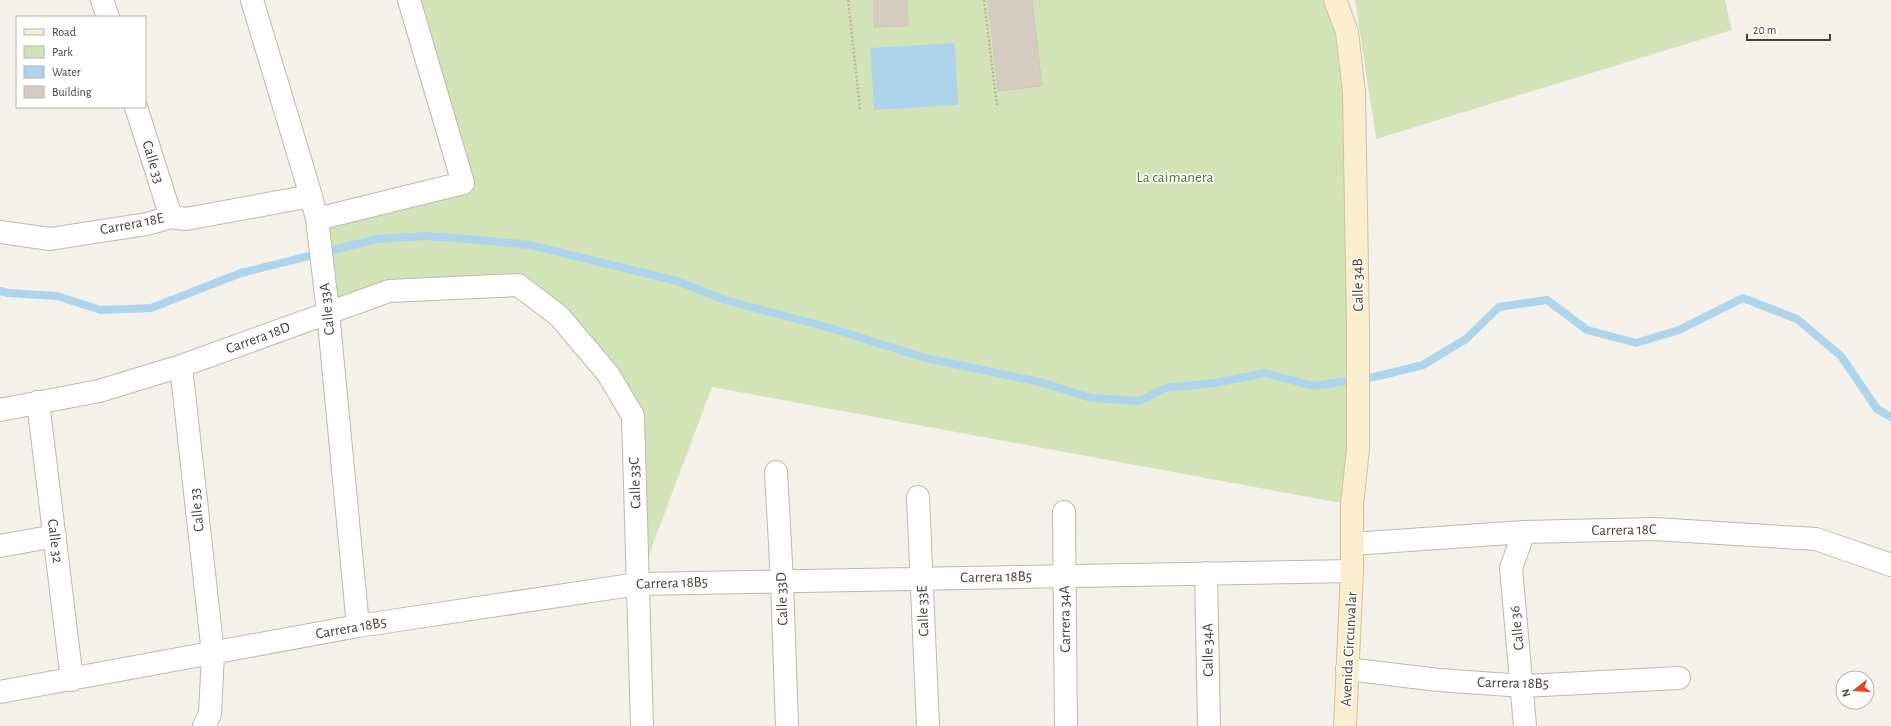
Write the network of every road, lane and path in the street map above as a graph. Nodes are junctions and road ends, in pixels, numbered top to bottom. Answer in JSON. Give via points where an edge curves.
{"nodes":[{"id":1,"x":102,"y":0,"type":"edge"},
{"id":2,"x":252,"y":0,"type":"edge"},
{"id":3,"x":409,"y":0,"type":"edge"},
{"id":4,"x":848,"y":0,"type":"edge"},
{"id":5,"x":984,"y":0,"type":"edge"},
{"id":6,"x":1336,"y":0,"type":"edge"},
{"id":7,"x":108,"y":16,"type":"edge"},
{"id":8,"x":997,"y":106,"type":"dead end"},
{"id":9,"x":136,"y":108,"type":"edge"},
{"id":10,"x":860,"y":109,"type":"dead end"},
{"id":11,"x":312,"y":196,"type":"junction"},
{"id":12,"x":171,"y":217,"type":"junction"},
{"id":13,"x":317,"y":219,"type":"junction"},
{"id":14,"x":0,"y":232,"type":"edge"},
{"id":15,"x":518,"y":285,"type":"joint"},
{"id":16,"x":328,"y":312,"type":"junction"},
{"id":17,"x":181,"y":366,"type":"junction"},
{"id":18,"x":38,"y":402,"type":"junction"},
{"id":19,"x":0,"y":410,"type":"edge"},
{"id":20,"x":776,"y":472,"type":"dead end"},
{"id":21,"x":918,"y":497,"type":"dead end"},
{"id":22,"x":1064,"y":512,"type":"dead end"},
{"id":23,"x":1524,"y":532,"type":"junction"},
{"id":24,"x":55,"y":536,"type":"junction"},
{"id":25,"x":1352,"y":544,"type":"junction"},
{"id":26,"x":0,"y":546,"type":"edge"},
{"id":27,"x":1891,"y":565,"type":"edge"},
{"id":28,"x":1352,"y":571,"type":"junction"},
{"id":29,"x":1206,"y":573,"type":"junction"},
{"id":30,"x":1065,"y":576,"type":"junction"},
{"id":31,"x":922,"y":578,"type":"junction"},
{"id":32,"x":782,"y":581,"type":"junction"},
{"id":33,"x":638,"y":584,"type":"junction"},
{"id":34,"x":358,"y":626,"type":"junction"},
{"id":35,"x":213,"y":654,"type":"junction"},
{"id":36,"x":1348,"y":669,"type":"junction"},
{"id":37,"x":1679,"y":678,"type":"dead end"},
{"id":38,"x":72,"y":680,"type":"junction"},
{"id":39,"x":1523,"y":686,"type":"junction"},
{"id":40,"x":0,"y":692,"type":"edge"},
{"id":41,"x":204,"y":726,"type":"edge"},
{"id":42,"x":642,"y":726,"type":"edge"},
{"id":43,"x":787,"y":726,"type":"edge"},
{"id":44,"x":928,"y":726,"type":"edge"},
{"id":45,"x":1066,"y":726,"type":"edge"},
{"id":46,"x":1209,"y":726,"type":"edge"},
{"id":47,"x":1345,"y":726,"type":"edge"},
{"id":48,"x":1525,"y":726,"type":"edge"}],
"edges":[{"from":1,"to":7,"type":"street"},
{"from":2,"to":11,"type":"street","name":"Calle 33A"},
{"from":3,"to":13,"type":"street","via":[[463,183]]},
{"from":4,"to":10,"type":"path"},
{"from":5,"to":8,"type":"path"},
{"from":6,"to":25,"type":"main road","name":"Calle 34B","via":[[1347,32],[1354,92],[1358,450],[1352,505]]},
{"from":9,"to":12,"type":"street","name":"Calle 33"},
{"from":11,"to":12,"type":"street","name":"Carrera 18E","via":[[186,218]]},
{"from":11,"to":13,"type":"street","name":"Calle 33A"},
{"from":12,"to":14,"type":"street","name":"Carrera 18E","via":[[147,224],[50,239]]},
{"from":13,"to":16,"type":"street","name":"Calle 33A"},
{"from":15,"to":16,"type":"street","name":"Carrera 18D","via":[[389,291]]},
{"from":15,"to":33,"type":"street","name":"Calle 33C","via":[[559,316],[608,374],[633,416]]},
{"from":16,"to":17,"type":"street","name":"Carrera 18D"},
{"from":16,"to":34,"type":"street","name":"Calle 33A"},
{"from":17,"to":18,"type":"street","name":"Carrera 18D","via":[[100,391]]},
{"from":17,"to":35,"type":"street","name":"Calle 33"},
{"from":18,"to":19,"type":"street","name":"Carrera 18D"},
{"from":18,"to":24,"type":"street","name":"Calle 32"},
{"from":20,"to":32,"type":"street","name":"Calle 33D"},
{"from":21,"to":31,"type":"street","name":"Calle 33E"},
{"from":22,"to":30,"type":"street","name":"Carrera 34A"},
{"from":23,"to":25,"type":"street","name":"Carrera 18C"},
{"from":23,"to":27,"type":"street","name":"Carrera 18C","via":[[1654,529],[1816,539]]},
{"from":23,"to":39,"type":"street","name":"Calle 36","via":[[1511,568]]},
{"from":24,"to":26,"type":"street"},
{"from":24,"to":38,"type":"street","name":"Calle 32"},
{"from":25,"to":28,"type":"main road","name":"Calle 34B"},
{"from":28,"to":29,"type":"street","name":"Carrera 18B5"},
{"from":28,"to":36,"type":"main road","name":"Avenida Circunvalar"},
{"from":29,"to":30,"type":"street","name":"Carrera 18B5"},
{"from":29,"to":46,"type":"street","name":"Calle 34A"},
{"from":30,"to":31,"type":"street","name":"Carrera 18B5"},
{"from":30,"to":45,"type":"street","name":"Carrera 34A"},
{"from":31,"to":32,"type":"street","name":"Carrera 18B5"},
{"from":31,"to":44,"type":"street","name":"Calle 33E"},
{"from":32,"to":33,"type":"street","name":"Carrera 18B5"},
{"from":32,"to":43,"type":"street","name":"Calle 33D"},
{"from":33,"to":34,"type":"street","name":"Carrera 18B5"},
{"from":33,"to":42,"type":"street","name":"Calle 33C"},
{"from":34,"to":35,"type":"street","name":"Carrera 18B5"},
{"from":35,"to":38,"type":"street","name":"Carrera 18B5"},
{"from":35,"to":41,"type":"street","name":"Calle 33","via":[[210,714]]},
{"from":36,"to":39,"type":"street","name":"Carrera 18B5","via":[[1439,680]]},
{"from":36,"to":47,"type":"main road","name":"Avenida Circunvalar"},
{"from":37,"to":39,"type":"street","name":"Carrera 18B5"},
{"from":38,"to":40,"type":"street","name":"Carrera 18B5"},
{"from":39,"to":48,"type":"street","name":"Calle 36"}]}
